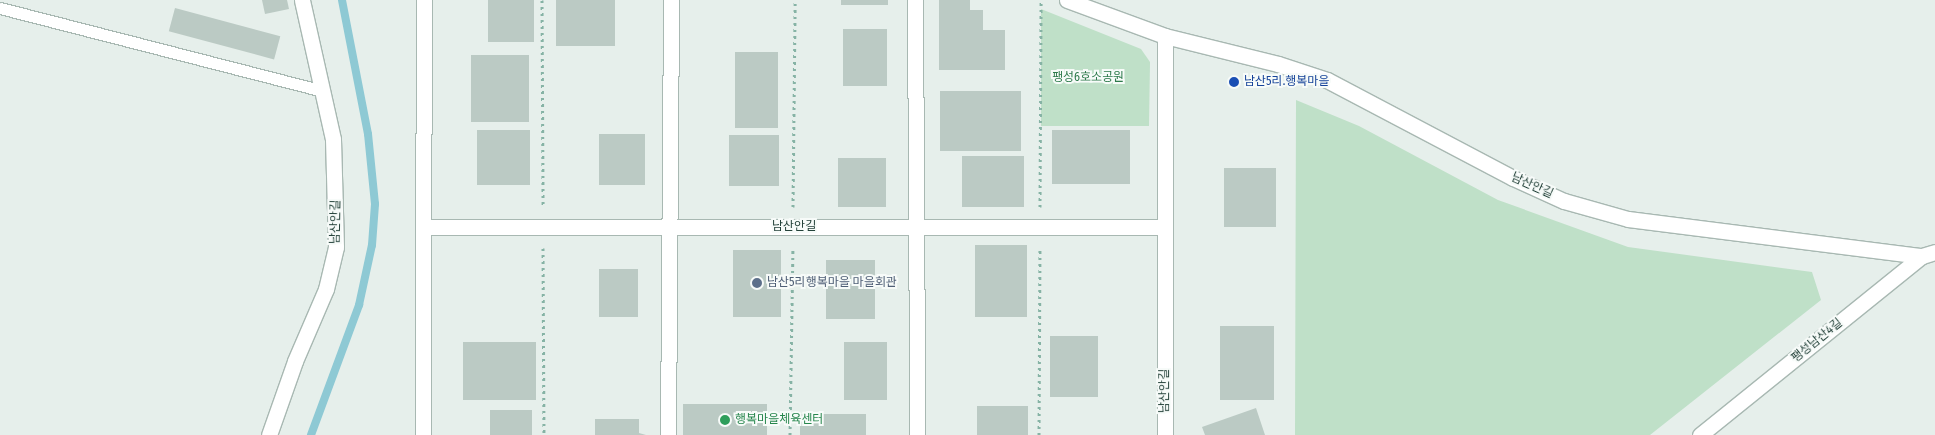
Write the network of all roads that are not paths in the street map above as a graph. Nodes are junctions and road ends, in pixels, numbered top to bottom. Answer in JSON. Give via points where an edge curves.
{"nodes":[{"id":1,"x":302,"y":0,"type":"edge"},
{"id":2,"x":424,"y":0,"type":"edge"},
{"id":3,"x":671,"y":0,"type":"edge"},
{"id":4,"x":916,"y":0,"type":"edge"},
{"id":5,"x":1067,"y":0,"type":"edge"},
{"id":6,"x":0,"y":8,"type":"edge"},
{"id":7,"x":1165,"y":36,"type":"junction"},
{"id":8,"x":320,"y":90,"type":"junction"},
{"id":9,"x":424,"y":227,"type":"junction"},
{"id":10,"x":1165,"y":227,"type":"junction"},
{"id":11,"x":670,"y":228,"type":"junction"},
{"id":12,"x":918,"y":228,"type":"junction"},
{"id":13,"x":1929,"y":254,"type":"edge"},
{"id":14,"x":269,"y":435,"type":"edge"},
{"id":15,"x":424,"y":435,"type":"edge"},
{"id":16,"x":668,"y":435,"type":"edge"},
{"id":17,"x":917,"y":435,"type":"edge"},
{"id":18,"x":1165,"y":435,"type":"edge"},
{"id":19,"x":1700,"y":435,"type":"edge"}],
"edges":[{"from":1,"to":8,"type":"street","name":"남산안길"},
{"from":2,"to":9,"type":"street"},
{"from":3,"to":11,"type":"street"},
{"from":4,"to":12,"type":"street"},
{"from":5,"to":7,"type":"street","name":"남산안길"},
{"from":6,"to":8,"type":"lane"},
{"from":7,"to":10,"type":"street","name":"남산안길"},
{"from":7,"to":13,"type":"street","name":"남산안길","via":[[1278,64],[1327,80],[1513,178],[1574,203],[1628,219]]},
{"from":8,"to":14,"type":"street","name":"남산안길","via":[[333,139],[336,247],[326,289],[295,361]]},
{"from":9,"to":11,"type":"street","name":"남산안길"},
{"from":9,"to":15,"type":"street"},
{"from":10,"to":12,"type":"street","name":"남산안길"},
{"from":10,"to":18,"type":"street","name":"남산안길"},
{"from":11,"to":12,"type":"street","name":"남산안길"},
{"from":11,"to":16,"type":"street"},
{"from":12,"to":17,"type":"street"},
{"from":13,"to":19,"type":"street","name":"팽성남산4길"}]}
